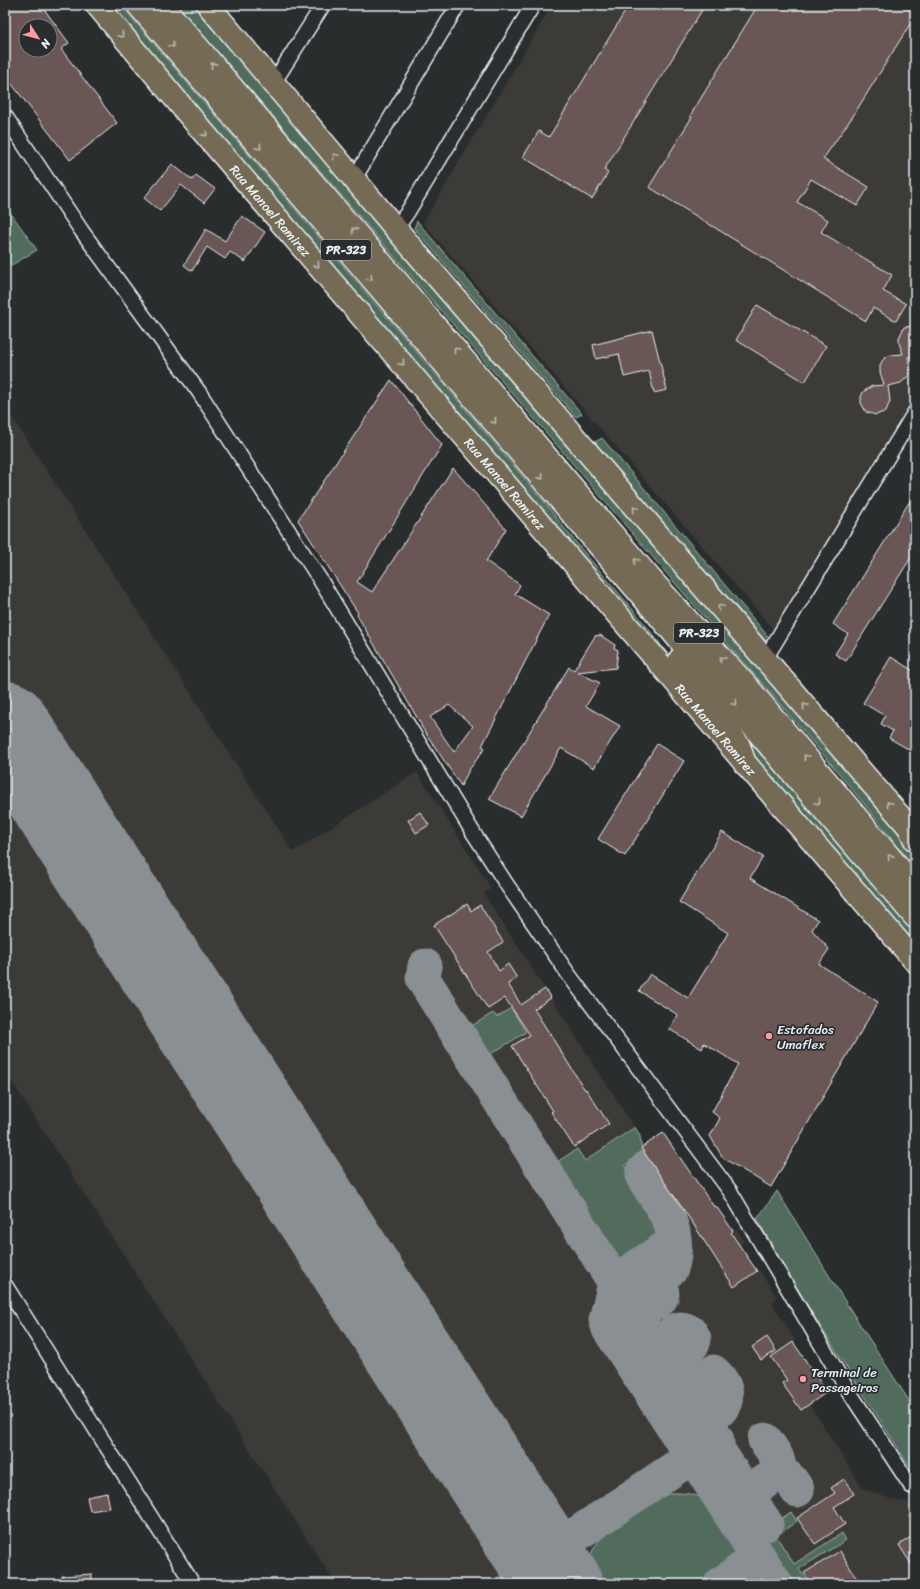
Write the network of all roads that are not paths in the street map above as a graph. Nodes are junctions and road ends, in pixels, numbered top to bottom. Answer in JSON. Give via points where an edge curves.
{"nodes":[{"id":1,"x":97,"y":5,"type":"edge"},
{"id":2,"x":138,"y":5,"type":"edge"},
{"id":3,"x":162,"y":5,"type":"edge"},
{"id":4,"x":208,"y":5,"type":"edge"},
{"id":5,"x":323,"y":5,"type":"edge"},
{"id":6,"x":458,"y":5,"type":"edge"},
{"id":7,"x":533,"y":5,"type":"edge"},
{"id":8,"x":274,"y":82,"type":"junction"},
{"id":9,"x":5,"y":116,"type":"edge"},
{"id":10,"x":354,"y":179,"type":"junction"},
{"id":11,"x":396,"y":229,"type":"junction"},
{"id":12,"x":915,"y":412,"type":"edge"},
{"id":13,"x":563,"y":504,"type":"junction"},
{"id":14,"x":765,"y":658,"type":"junction"},
{"id":15,"x":745,"y":764,"type":"junction"},
{"id":16,"x":913,"y":834,"type":"edge"},
{"id":17,"x":915,"y":887,"type":"edge"},
{"id":18,"x":915,"y":917,"type":"edge"},
{"id":19,"x":915,"y":961,"type":"edge"},
{"id":20,"x":5,"y":1285,"type":"edge"},
{"id":21,"x":914,"y":1487,"type":"edge"},
{"id":22,"x":193,"y":1584,"type":"edge"}],
"edges":[{"from":1,"to":15,"type":"main road","name":"Rua Manoel Ramirez","one_way":true},
{"from":2,"to":13,"type":"main road","number":"PR-323","one_way":true},
{"from":17,"to":3,"type":"main road","number":"PR-323","one_way":true,"via":[[747,686],[648,576]]},
{"from":4,"to":8,"type":"main road"},
{"from":5,"to":8,"type":"street"},
{"from":6,"to":10,"type":"street"},
{"from":7,"to":11,"type":"street"},
{"from":10,"to":8,"type":"main road","one_way":true},
{"from":9,"to":21,"type":"street","via":[[81,230],[199,392],[319,578],[507,886],[569,975],[730,1191],[848,1390]]},
{"from":10,"to":11,"type":"main road"},
{"from":14,"to":11,"type":"main road","one_way":true},
{"from":12,"to":14,"type":"street"},
{"from":13,"to":15,"type":"main road","via":[[596,560],[673,648],[693,676],[739,746]]},
{"from":13,"to":18,"type":"main road","number":"PR-323","one_way":true,"via":[[732,699]]},
{"from":16,"to":14,"type":"main road","one_way":true},
{"from":15,"to":19,"type":"main road","name":"Rua Manoel Ramirez"},
{"from":20,"to":22,"type":"street"}]}
